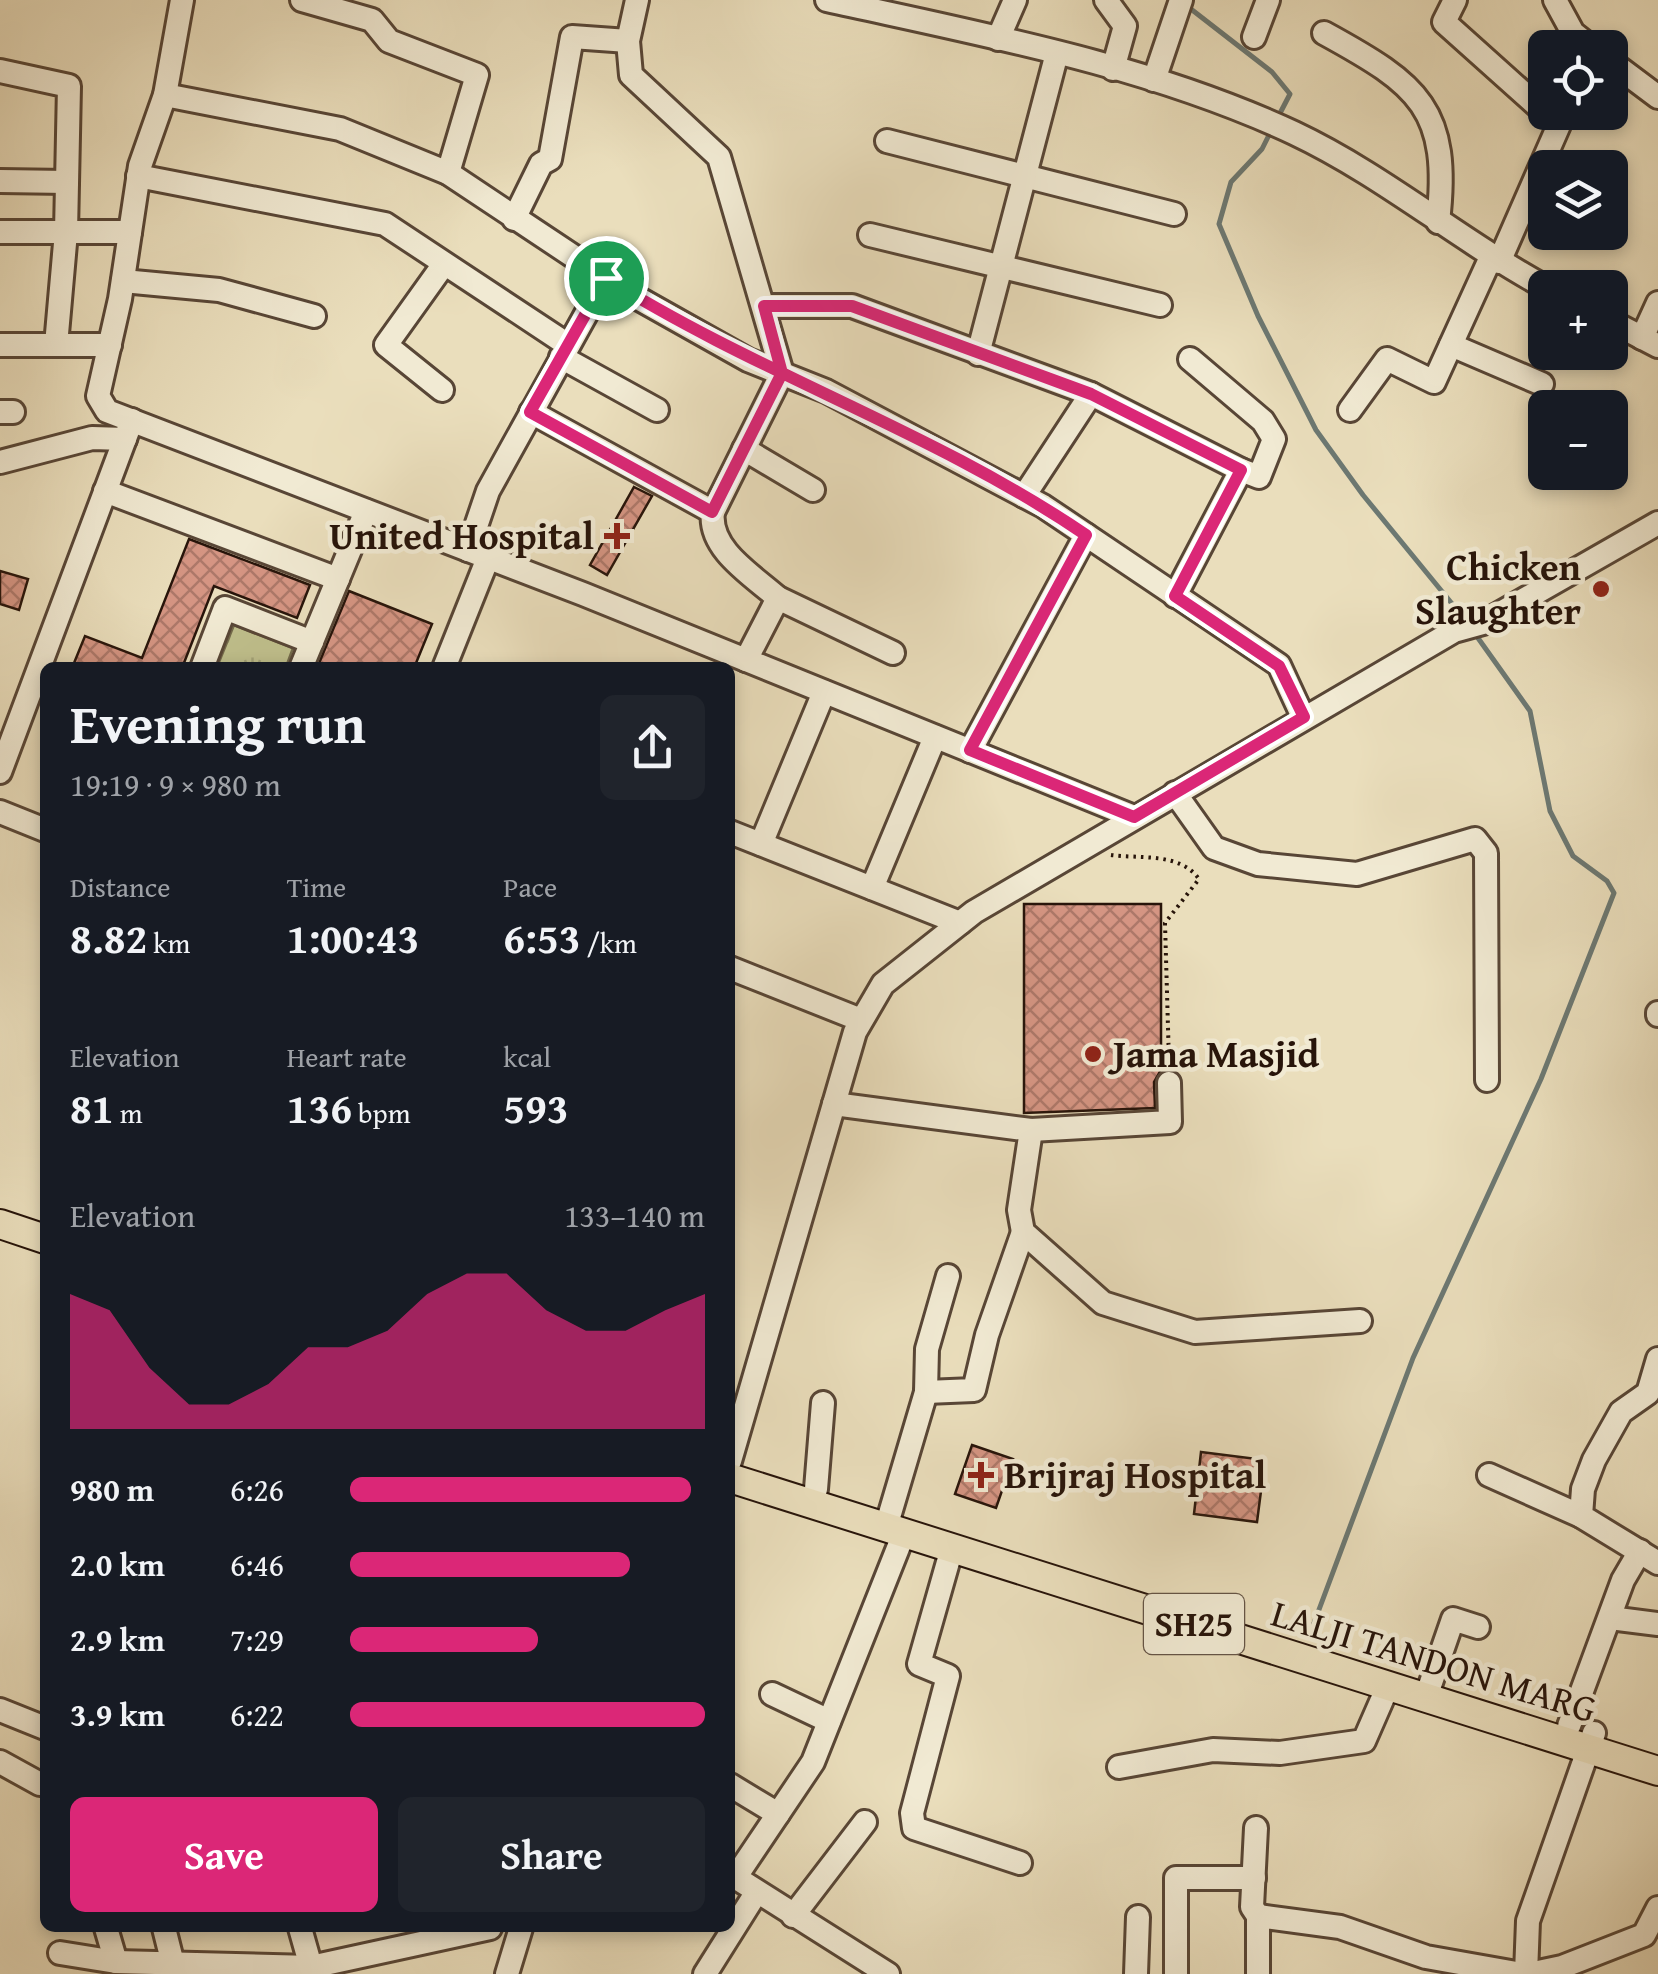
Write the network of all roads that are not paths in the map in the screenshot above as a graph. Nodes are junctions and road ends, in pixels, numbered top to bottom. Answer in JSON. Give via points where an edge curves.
{"nodes":[{"id":1,"x":182,"y":0,"type":"edge"},
{"id":2,"x":302,"y":0,"type":"edge"},
{"id":3,"x":637,"y":0,"type":"edge"},
{"id":4,"x":828,"y":0,"type":"edge"},
{"id":5,"x":936,"y":0,"type":"edge"},
{"id":6,"x":1015,"y":0,"type":"edge"},
{"id":7,"x":1106,"y":0,"type":"edge"},
{"id":8,"x":1268,"y":0,"type":"edge"},
{"id":9,"x":1455,"y":0,"type":"edge"},
{"id":10,"x":1555,"y":0,"type":"edge"},
{"id":11,"x":877,"y":5,"type":"edge"},
{"id":12,"x":1179,"y":8,"type":"edge"},
{"id":13,"x":928,"y":23,"type":"junction"},
{"id":14,"x":1571,"y":30,"type":"edge"},
{"id":15,"x":1324,"y":33,"type":"dead end"},
{"id":16,"x":1254,"y":37,"type":"dead end"},
{"id":17,"x":998,"y":40,"type":"junction"},
{"id":18,"x":628,"y":41,"type":"junction"},
{"id":19,"x":1057,"y":53,"type":"junction"},
{"id":20,"x":1114,"y":69,"type":"junction"},
{"id":21,"x":0,"y":71,"type":"edge"},
{"id":22,"x":1628,"y":74,"type":"edge"},
{"id":23,"x":1154,"y":80,"type":"junction"},
{"id":24,"x":166,"y":95,"type":"junction"},
{"id":25,"x":1658,"y":97,"type":"edge"},
{"id":26,"x":887,"y":140,"type":"dead end"},
{"id":27,"x":448,"y":174,"type":"junction"},
{"id":28,"x":138,"y":176,"type":"junction"},
{"id":29,"x":1024,"y":176,"type":"junction"},
{"id":30,"x":0,"y":181,"type":"edge"},
{"id":31,"x":67,"y":182,"type":"junction"},
{"id":32,"x":1174,"y":214,"type":"dead end"},
{"id":33,"x":514,"y":219,"type":"junction"},
{"id":34,"x":1438,"y":222,"type":"junction"},
{"id":35,"x":0,"y":232,"type":"edge"},
{"id":36,"x":66,"y":232,"type":"junction"},
{"id":37,"x":130,"y":232,"type":"junction"},
{"id":38,"x":870,"y":235,"type":"dead end"},
{"id":39,"x":1495,"y":259,"type":"junction"},
{"id":40,"x":444,"y":264,"type":"junction"},
{"id":41,"x":1000,"y":267,"type":"junction"},
{"id":42,"x":1528,"y":277,"type":"edge"},
{"id":43,"x":606,"y":278,"type":"junction"},
{"id":44,"x":123,"y":281,"type":"junction"},
{"id":45,"x":1658,"y":303,"type":"edge"},
{"id":46,"x":1160,"y":305,"type":"dead end"},
{"id":47,"x":764,"y":306,"type":"junction"},
{"id":48,"x":314,"y":316,"type":"dead end"},
{"id":49,"x":1650,"y":342,"type":"edge"},
{"id":50,"x":0,"y":345,"type":"edge"},
{"id":51,"x":56,"y":345,"type":"junction"},
{"id":52,"x":1451,"y":345,"type":"junction"},
{"id":53,"x":110,"y":346,"type":"junction"},
{"id":54,"x":565,"y":351,"type":"junction"},
{"id":55,"x":978,"y":354,"type":"junction"},
{"id":56,"x":1190,"y":360,"type":"dead end"},
{"id":57,"x":782,"y":373,"type":"junction"},
{"id":58,"x":1542,"y":384,"type":"dead end"},
{"id":59,"x":442,"y":390,"type":"dead end"},
{"id":60,"x":1091,"y":394,"type":"junction"},
{"id":61,"x":657,"y":410,"type":"dead end"},
{"id":62,"x":1350,"y":410,"type":"dead end"},
{"id":63,"x":530,"y":412,"type":"junction"},
{"id":64,"x":129,"y":429,"type":"junction"},
{"id":65,"x":744,"y":448,"type":"junction"},
{"id":66,"x":0,"y":462,"type":"edge"},
{"id":67,"x":1241,"y":470,"type":"junction"},
{"id":68,"x":813,"y":490,"type":"dead end"},
{"id":69,"x":105,"y":492,"type":"junction"},
{"id":70,"x":1024,"y":496,"type":"junction"},
{"id":71,"x":366,"y":511,"type":"junction"},
{"id":72,"x":712,"y":512,"type":"junction"},
{"id":73,"x":1658,"y":522,"type":"edge"},
{"id":74,"x":1086,"y":535,"type":"junction"},
{"id":75,"x":478,"y":554,"type":"junction"},
{"id":76,"x":338,"y":579,"type":"junction"},
{"id":77,"x":1175,"y":596,"type":"junction"},
{"id":78,"x":778,"y":598,"type":"junction"},
{"id":79,"x":312,"y":642,"type":"junction"},
{"id":80,"x":892,"y":653,"type":"dead end"},
{"id":81,"x":746,"y":660,"type":"junction"},
{"id":82,"x":48,"y":662,"type":"edge"},
{"id":83,"x":204,"y":662,"type":"edge"},
{"id":84,"x":304,"y":662,"type":"edge"},
{"id":85,"x":446,"y":662,"type":"edge"},
{"id":86,"x":38,"y":692,"type":"edge"},
{"id":87,"x":824,"y":692,"type":"junction"},
{"id":88,"x":1304,"y":717,"type":"junction"},
{"id":89,"x":936,"y":736,"type":"junction"},
{"id":90,"x":970,"y":750,"type":"junction"},
{"id":91,"x":0,"y":772,"type":"edge"},
{"id":92,"x":1175,"y":792,"type":"junction"},
{"id":93,"x":0,"y":812,"type":"edge"},
{"id":94,"x":1134,"y":817,"type":"junction"},
{"id":95,"x":40,"y":828,"type":"edge"},
{"id":96,"x":735,"y":834,"type":"edge"},
{"id":97,"x":760,"y":844,"type":"junction"},
{"id":98,"x":872,"y":888,"type":"junction"},
{"id":99,"x":960,"y":924,"type":"junction"},
{"id":100,"x":735,"y":970,"type":"edge"},
{"id":101,"x":862,"y":1020,"type":"junction"},
{"id":102,"x":1487,"y":1080,"type":"dead end"},
{"id":103,"x":1169,"y":1083,"type":"road end"},
{"id":104,"x":834,"y":1104,"type":"junction"},
{"id":105,"x":1031,"y":1130,"type":"junction"},
{"id":106,"x":0,"y":1224,"type":"edge"},
{"id":107,"x":1023,"y":1232,"type":"junction"},
{"id":108,"x":0,"y":1235,"type":"edge"},
{"id":109,"x":40,"y":1237,"type":"edge"},
{"id":110,"x":40,"y":1248,"type":"edge"},
{"id":111,"x":948,"y":1276,"type":"dead end"},
{"id":112,"x":1360,"y":1321,"type":"dead end"},
{"id":113,"x":1658,"y":1359,"type":"edge"},
{"id":114,"x":926,"y":1392,"type":"junction"},
{"id":115,"x":1653,"y":1396,"type":"edge"},
{"id":116,"x":822,"y":1402,"type":"dead end"},
{"id":117,"x":735,"y":1446,"type":"edge"},
{"id":118,"x":735,"y":1465,"type":"edge"},
{"id":119,"x":1489,"y":1474,"type":"dead end"},
{"id":120,"x":735,"y":1479,"type":"edge"},
{"id":121,"x":816,"y":1489,"type":"junction"},
{"id":122,"x":1581,"y":1516,"type":"junction"},
{"id":123,"x":893,"y":1523,"type":"junction"},
{"id":124,"x":952,"y":1548,"type":"junction"},
{"id":125,"x":1649,"y":1557,"type":"edge"},
{"id":126,"x":1133,"y":1596,"type":"junction"},
{"id":127,"x":1610,"y":1618,"type":"junction"},
{"id":128,"x":1658,"y":1624,"type":"edge"},
{"id":129,"x":1478,"y":1627,"type":"dead end"},
{"id":130,"x":1388,"y":1686,"type":"junction"},
{"id":131,"x":1429,"y":1688,"type":"junction"},
{"id":132,"x":772,"y":1694,"type":"dead end"},
{"id":133,"x":0,"y":1710,"type":"edge"},
{"id":134,"x":829,"y":1722,"type":"junction"},
{"id":135,"x":40,"y":1726,"type":"edge"},
{"id":136,"x":1584,"y":1736,"type":"junction"},
{"id":137,"x":1658,"y":1756,"type":"edge"},
{"id":138,"x":0,"y":1762,"type":"edge"},
{"id":139,"x":1119,"y":1767,"type":"dead end"},
{"id":140,"x":1658,"y":1770,"type":"edge"},
{"id":141,"x":40,"y":1784,"type":"dead end"},
{"id":142,"x":735,"y":1787,"type":"edge"},
{"id":143,"x":778,"y":1814,"type":"junction"},
{"id":144,"x":866,"y":1822,"type":"dead end"},
{"id":145,"x":1256,"y":1828,"type":"dead end"},
{"id":146,"x":1020,"y":1862,"type":"dead end"},
{"id":147,"x":735,"y":1873,"type":"edge"},
{"id":148,"x":735,"y":1878,"type":"edge"},
{"id":149,"x":1254,"y":1878,"type":"junction"},
{"id":150,"x":756,"y":1894,"type":"junction"},
{"id":151,"x":1658,"y":1908,"type":"edge"},
{"id":152,"x":793,"y":1916,"type":"junction"},
{"id":153,"x":1258,"y":1916,"type":"junction"},
{"id":154,"x":1138,"y":1917,"type":"dead end"},
{"id":155,"x":735,"y":1926,"type":"edge"},
{"id":156,"x":107,"y":1932,"type":"edge"},
{"id":157,"x":165,"y":1932,"type":"edge"},
{"id":158,"x":301,"y":1932,"type":"edge"},
{"id":159,"x":473,"y":1932,"type":"edge"},
{"id":160,"x":521,"y":1932,"type":"edge"},
{"id":161,"x":731,"y":1932,"type":"edge"},
{"id":162,"x":60,"y":1952,"type":"dead end"},
{"id":163,"x":116,"y":1962,"type":"junction"},
{"id":164,"x":173,"y":1964,"type":"junction"},
{"id":165,"x":312,"y":1971,"type":"edge"},
{"id":166,"x":507,"y":1974,"type":"edge"},
{"id":167,"x":704,"y":1974,"type":"edge"},
{"id":168,"x":888,"y":1974,"type":"edge"},
{"id":169,"x":1136,"y":1974,"type":"edge"},
{"id":170,"x":1176,"y":1974,"type":"edge"},
{"id":171,"x":1258,"y":1974,"type":"edge"},
{"id":172,"x":1526,"y":1974,"type":"edge"}],
"edges":[{"from":1,"to":24,"type":"street"},
{"from":2,"to":27,"type":"street","via":[[372,20],[389,41],[477,75]]},
{"from":3,"to":18,"type":"street"},
{"from":4,"to":11,"type":"street"},
{"from":5,"to":13,"type":"street"},
{"from":6,"to":17,"type":"street"},
{"from":7,"to":20,"type":"street","via":[[1125,26]]},
{"from":8,"to":16,"type":"street"},
{"from":9,"to":39,"type":"street","via":[[1444,22],[1560,125]]},
{"from":10,"to":14,"type":"street"},
{"from":11,"to":13,"type":"street"},
{"from":12,"to":23,"type":"street"},
{"from":13,"to":17,"type":"street"},
{"from":15,"to":34,"type":"street","via":[[1385,66],[1418,96],[1440,142]]},
{"from":17,"to":19,"type":"street"},
{"from":18,"to":33,"type":"street","via":[[572,37],[550,159],[540,164]]},
{"from":18,"to":47,"type":"street","via":[[632,75],[719,158]]},
{"from":19,"to":20,"type":"street"},
{"from":19,"to":29,"type":"street"},
{"from":20,"to":23,"type":"street"},
{"from":21,"to":31,"type":"street","via":[[69,86]]},
{"from":22,"to":25,"type":"street"},
{"from":23,"to":34,"type":"street","via":[[1213,97],[1290,132]]},
{"from":24,"to":27,"type":"street","via":[[340,130]]},
{"from":24,"to":28,"type":"street"},
{"from":26,"to":29,"type":"street"},
{"from":27,"to":33,"type":"street"},
{"from":28,"to":37,"type":"street"},
{"from":28,"to":40,"type":"street","via":[[385,224]]},
{"from":29,"to":32,"type":"street"},
{"from":29,"to":41,"type":"street"},
{"from":30,"to":31,"type":"street"},
{"from":31,"to":36,"type":"street"},
{"from":33,"to":43,"type":"street"},
{"from":34,"to":39,"type":"street"},
{"from":35,"to":36,"type":"street"},
{"from":36,"to":37,"type":"street"},
{"from":36,"to":51,"type":"street"},
{"from":37,"to":44,"type":"street"},
{"from":38,"to":41,"type":"street"},
{"from":39,"to":42,"type":"street"},
{"from":39,"to":52,"type":"street"},
{"from":40,"to":54,"type":"street"},
{"from":40,"to":59,"type":"street","via":[[386,346]]},
{"from":41,"to":46,"type":"street"},
{"from":41,"to":55,"type":"street"},
{"from":43,"to":54,"type":"street"},
{"from":43,"to":57,"type":"street"},
{"from":44,"to":48,"type":"street","via":[[219,290]]},
{"from":44,"to":53,"type":"street"},
{"from":45,"to":49,"type":"street"},
{"from":47,"to":55,"type":"street","via":[[852,306]]},
{"from":47,"to":57,"type":"street"},
{"from":50,"to":51,"type":"street"},
{"from":51,"to":53,"type":"street"},
{"from":52,"to":58,"type":"street"},
{"from":52,"to":62,"type":"street","via":[[1434,382],[1387,359]]},
{"from":53,"to":64,"type":"street","via":[[98,396]]},
{"from":54,"to":61,"type":"street"},
{"from":54,"to":63,"type":"street"},
{"from":55,"to":60,"type":"street"},
{"from":56,"to":67,"type":"street","via":[[1263,421],[1274,439],[1259,477]]},
{"from":57,"to":65,"type":"street"},
{"from":57,"to":70,"type":"street"},
{"from":60,"to":67,"type":"street"},
{"from":60,"to":70,"type":"street"},
{"from":63,"to":72,"type":"street"},
{"from":63,"to":75,"type":"street","via":[[488,490]]},
{"from":64,"to":66,"type":"street"},
{"from":64,"to":69,"type":"street"},
{"from":64,"to":71,"type":"street"},
{"from":65,"to":68,"type":"street"},
{"from":65,"to":72,"type":"street"},
{"from":67,"to":77,"type":"street"},
{"from":69,"to":76,"type":"street"},
{"from":69,"to":82,"type":"street"},
{"from":70,"to":74,"type":"street"},
{"from":71,"to":75,"type":"street"},
{"from":71,"to":76,"type":"street"},
{"from":72,"to":78,"type":"street","via":[[711,528],[722,548]]},
{"from":73,"to":88,"type":"street"},
{"from":74,"to":77,"type":"street"},
{"from":74,"to":90,"type":"street"},
{"from":75,"to":81,"type":"street"},
{"from":75,"to":85,"type":"street"},
{"from":76,"to":79,"type":"street"},
{"from":77,"to":88,"type":"street","via":[[1279,666]]},
{"from":78,"to":80,"type":"street"},
{"from":78,"to":81,"type":"street"},
{"from":79,"to":83,"type":"street","via":[[225,608]]},
{"from":79,"to":84,"type":"street"},
{"from":81,"to":87,"type":"street"},
{"from":86,"to":91,"type":"street"},
{"from":87,"to":89,"type":"street"},
{"from":87,"to":97,"type":"street"},
{"from":88,"to":92,"type":"street"},
{"from":89,"to":90,"type":"street"},
{"from":89,"to":98,"type":"street"},
{"from":90,"to":94,"type":"street"},
{"from":92,"to":94,"type":"street"},
{"from":92,"to":102,"type":"street","via":[[1214,848],[1258,864],[1357,874],[1475,838],[1486,853]]},
{"from":93,"to":95,"type":"street"},
{"from":94,"to":99,"type":"street"},
{"from":96,"to":97,"type":"street"},
{"from":97,"to":98,"type":"street"},
{"from":98,"to":99,"type":"street"},
{"from":99,"to":101,"type":"street","via":[[883,984]]},
{"from":100,"to":101,"type":"street"},
{"from":101,"to":104,"type":"street"},
{"from":103,"to":105,"type":"street","via":[[1170,1122]]},
{"from":104,"to":105,"type":"street"},
{"from":104,"to":117,"type":"street"},
{"from":105,"to":107,"type":"street","via":[[1018,1210]]},
{"from":106,"to":109,"type":"main road"},
{"from":107,"to":112,"type":"street","via":[[1103,1303],[1195,1332]]},
{"from":107,"to":114,"type":"street","via":[[974,1390]]},
{"from":108,"to":110,"type":"main road"},
{"from":111,"to":114,"type":"street","via":[[926,1349]]},
{"from":113,"to":115,"type":"street"},
{"from":114,"to":123,"type":"street"},
{"from":115,"to":122,"type":"street","via":[[1621,1412],[1594,1460]]},
{"from":116,"to":121,"type":"street"},
{"from":118,"to":121,"type":"main road","name":"LALJI TANDON MARG","number":"SH25"},
{"from":119,"to":122,"type":"street"},
{"from":120,"to":123,"type":"main road","name":"LALJI TANDON MARG","number":"SH25"},
{"from":121,"to":123,"type":"main road","name":"LALJI TANDON MARG","number":"SH25"},
{"from":122,"to":125,"type":"street"},
{"from":123,"to":124,"type":"main road","name":"LALJI TANDON MARG","number":"SH25"},
{"from":123,"to":126,"type":"main road","name":"LALJI TANDON MARG","number":"SH25"},
{"from":123,"to":134,"type":"street"},
{"from":124,"to":126,"type":"main road","name":"LALJI TANDON MARG","number":"SH25"},
{"from":124,"to":146,"type":"street","via":[[919,1664],[948,1676],[912,1813],[914,1828]]},
{"from":125,"to":127,"type":"street"},
{"from":126,"to":130,"type":"main road","name":"LALJI TANDON MARG","number":"SH25"},
{"from":126,"to":131,"type":"main road","name":"LALJI TANDON MARG","number":"SH25"},
{"from":127,"to":128,"type":"street"},
{"from":127,"to":136,"type":"street"},
{"from":129,"to":131,"type":"street","via":[[1453,1619]]},
{"from":130,"to":131,"type":"main road","name":"LALJI TANDON MARG","number":"SH25"},
{"from":130,"to":139,"type":"street","via":[[1364,1741],[1295,1752],[1212,1750]]},
{"from":131,"to":136,"type":"main road","name":"LALJI TANDON MARG","number":"SH25"},
{"from":132,"to":134,"type":"street"},
{"from":133,"to":135,"type":"street"},
{"from":134,"to":143,"type":"street"},
{"from":136,"to":137,"type":"main road","name":"LALJI TANDON MARG","number":"SH25"},
{"from":136,"to":140,"type":"main road","name":"LALJI TANDON MARG","number":"SH25"},
{"from":136,"to":172,"type":"street","via":[[1528,1922]]},
{"from":138,"to":141,"type":"street"},
{"from":142,"to":143,"type":"street"},
{"from":143,"to":147,"type":"street"},
{"from":144,"to":152,"type":"street"},
{"from":145,"to":149,"type":"street"},
{"from":148,"to":150,"type":"street"},
{"from":149,"to":153,"type":"street","via":[[1252,1908]]},
{"from":149,"to":170,"type":"street","via":[[1176,1878]]},
{"from":150,"to":152,"type":"street"},
{"from":150,"to":155,"type":"street"},
{"from":151,"to":172,"type":"street","via":[[1644,1935]]},
{"from":152,"to":168,"type":"street"},
{"from":153,"to":171,"type":"street"},
{"from":153,"to":172,"type":"street","via":[[1340,1927],[1426,1957]]},
{"from":154,"to":169,"type":"street"},
{"from":156,"to":163,"type":"street"},
{"from":157,"to":164,"type":"street"},
{"from":158,"to":165,"type":"street"},
{"from":159,"to":165,"type":"street"},
{"from":160,"to":166,"type":"street"},
{"from":161,"to":167,"type":"street"},
{"from":162,"to":163,"type":"street"},
{"from":163,"to":164,"type":"street"},
{"from":164,"to":165,"type":"street"}]}
